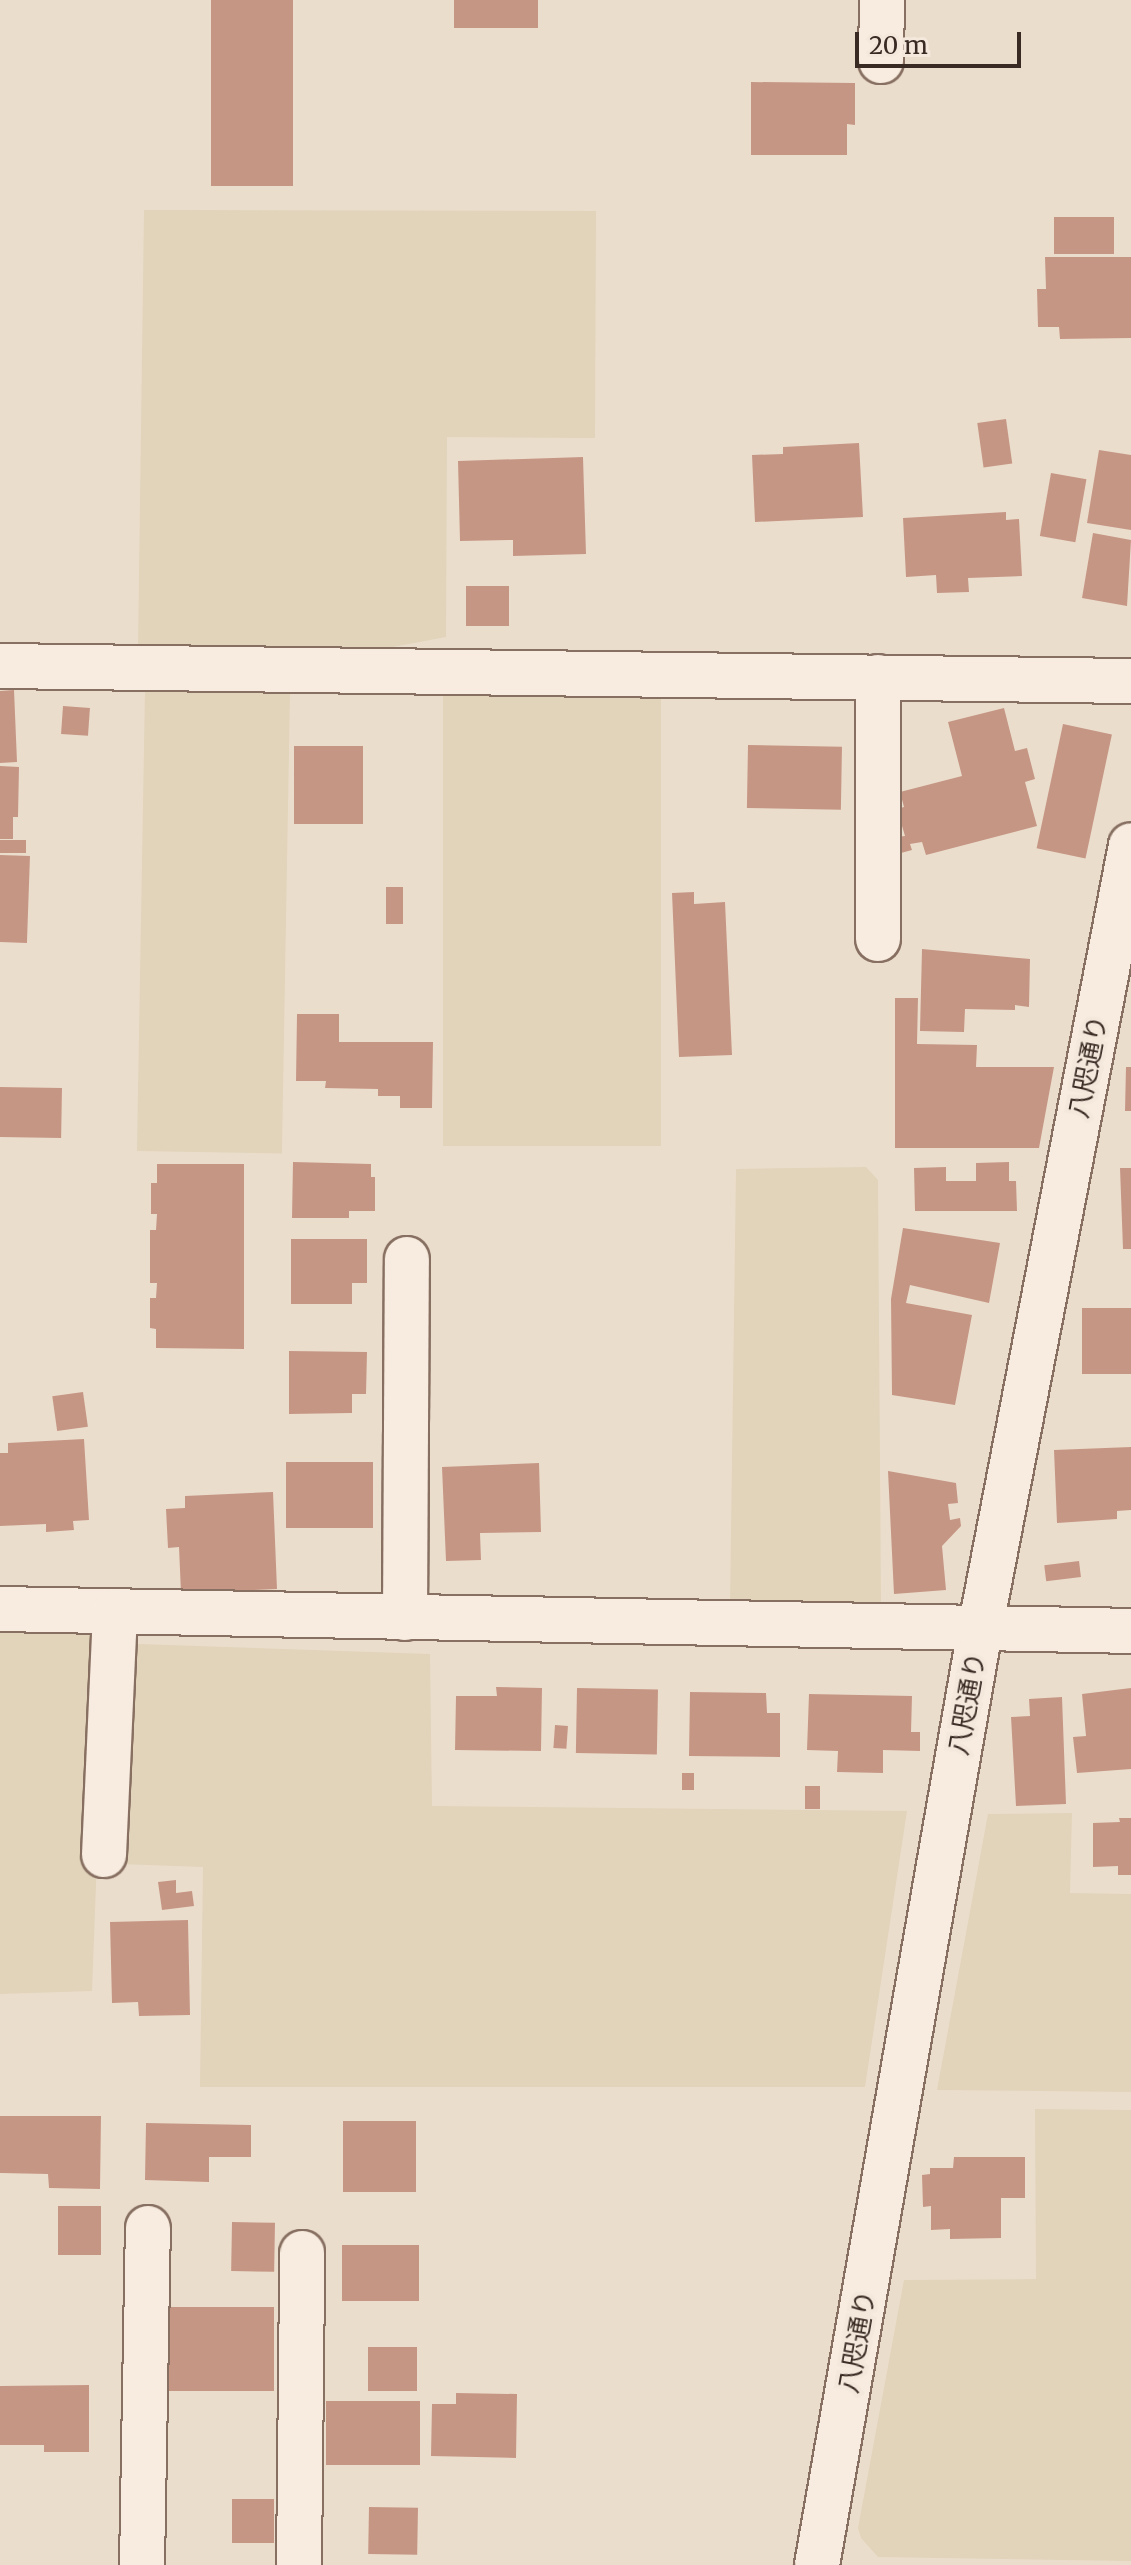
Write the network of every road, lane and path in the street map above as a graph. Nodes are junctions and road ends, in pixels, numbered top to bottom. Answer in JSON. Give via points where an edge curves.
{"nodes":[{"id":1,"x":882,"y":0,"type":"edge"},
{"id":2,"x":881,"y":61,"type":"dead end"},
{"id":3,"x":0,"y":666,"type":"edge"},
{"id":4,"x":878,"y":677,"type":"junction"},
{"id":5,"x":1131,"y":681,"type":"edge"},
{"id":6,"x":1131,"y":845,"type":"edge"},
{"id":7,"x":878,"y":939,"type":"dead end"},
{"id":8,"x":407,"y":1259,"type":"dead end"},
{"id":9,"x":0,"y":1609,"type":"edge"},
{"id":10,"x":115,"y":1612,"type":"junction"},
{"id":11,"x":405,"y":1618,"type":"junction"},
{"id":12,"x":980,"y":1630,"type":"junction"},
{"id":13,"x":1131,"y":1631,"type":"edge"},
{"id":14,"x":104,"y":1855,"type":"dead end"},
{"id":15,"x":148,"y":2228,"type":"dead end"},
{"id":16,"x":302,"y":2253,"type":"dead end"},
{"id":17,"x":142,"y":2565,"type":"edge"},
{"id":18,"x":299,"y":2565,"type":"edge"},
{"id":19,"x":817,"y":2565,"type":"edge"}],
"edges":[{"from":1,"to":2,"type":"street"},
{"from":3,"to":4,"type":"street"},
{"from":4,"to":5,"type":"street"},
{"from":4,"to":7,"type":"street"},
{"from":6,"to":12,"type":"street","name":"八咫通り"},
{"from":8,"to":11,"type":"street"},
{"from":9,"to":10,"type":"street"},
{"from":10,"to":11,"type":"street"},
{"from":10,"to":14,"type":"street"},
{"from":11,"to":12,"type":"street"},
{"from":12,"to":13,"type":"street"},
{"from":12,"to":19,"type":"street","name":"八咫通り"},
{"from":15,"to":17,"type":"street"},
{"from":16,"to":18,"type":"street"}]}
